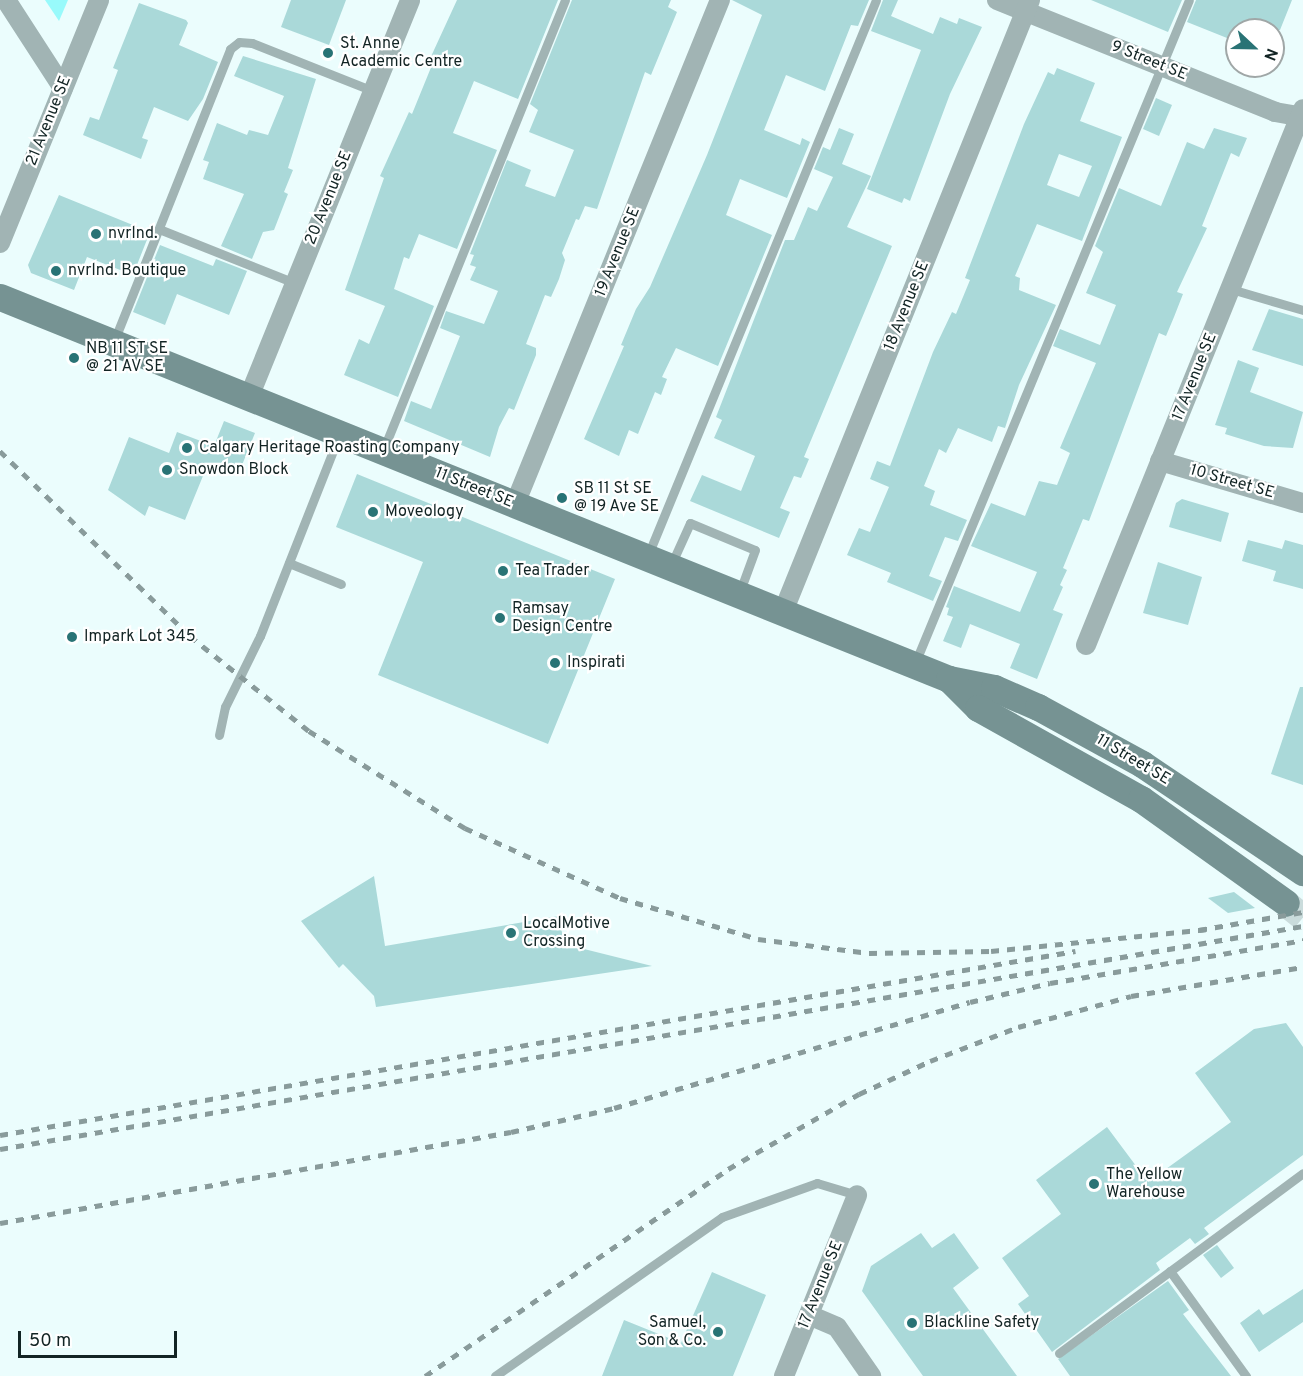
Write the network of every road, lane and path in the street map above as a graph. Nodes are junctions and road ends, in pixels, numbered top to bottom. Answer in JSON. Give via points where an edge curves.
{"nodes":[{"id":1,"x":6,"y":0,"type":"edge"},
{"id":2,"x":99,"y":0,"type":"edge"},
{"id":3,"x":410,"y":0,"type":"edge"},
{"id":4,"x":565,"y":0,"type":"edge"},
{"id":5,"x":720,"y":0,"type":"edge"},
{"id":6,"x":876,"y":0,"type":"edge"},
{"id":7,"x":997,"y":0,"type":"edge"},
{"id":8,"x":1189,"y":0,"type":"edge"},
{"id":9,"x":1028,"y":6,"type":"edge"},
{"id":10,"x":1161,"y":66,"type":"junction"},
{"id":11,"x":63,"y":88,"type":"junction"},
{"id":12,"x":373,"y":91,"type":"junction"},
{"id":13,"x":1302,"y":115,"type":"edge"},
{"id":14,"x":159,"y":229,"type":"junction"},
{"id":15,"x":0,"y":243,"type":"edge"},
{"id":16,"x":295,"y":283,"type":"junction"},
{"id":17,"x":1231,"y":289,"type":"junction"},
{"id":18,"x":0,"y":297,"type":"edge"},
{"id":19,"x":1303,"y":310,"type":"edge"},
{"id":20,"x":113,"y":342,"type":"junction"},
{"id":21,"x":249,"y":397,"type":"junction"},
{"id":22,"x":340,"y":433,"type":"junction"},
{"id":23,"x":382,"y":451,"type":"junction"},
{"id":24,"x":1161,"y":461,"type":"junction"},
{"id":25,"x":1303,"y":503,"type":"edge"},
{"id":26,"x":515,"y":504,"type":"junction"},
{"id":27,"x":659,"y":562,"type":"junction"},
{"id":28,"x":289,"y":563,"type":"junction"},
{"id":29,"x":341,"y":584,"type":"dead end"},
{"id":30,"x":739,"y":594,"type":"junction"},
{"id":31,"x":783,"y":612,"type":"junction"},
{"id":32,"x":1086,"y":645,"type":"dead end"},
{"id":33,"x":914,"y":665,"type":"junction"},
{"id":34,"x":949,"y":679,"type":"junction"},
{"id":35,"x":219,"y":735,"type":"dead end"},
{"id":36,"x":1303,"y":872,"type":"edge"},
{"id":37,"x":1286,"y":903,"type":"tunnel mouth"},
{"id":38,"x":1303,"y":1173,"type":"edge"},
{"id":39,"x":857,"y":1195,"type":"joint"},
{"id":40,"x":1170,"y":1271,"type":"junction"},
{"id":41,"x":809,"y":1315,"type":"junction"},
{"id":42,"x":1059,"y":1353,"type":"dead end"},
{"id":43,"x":495,"y":1376,"type":"edge"},
{"id":44,"x":784,"y":1376,"type":"edge"},
{"id":45,"x":871,"y":1376,"type":"edge"},
{"id":46,"x":1246,"y":1376,"type":"edge"}],
"edges":[{"from":1,"to":11,"type":"street"},
{"from":2,"to":11,"type":"street","name":"21 Avenue SE"},
{"from":3,"to":12,"type":"street","name":"20 Avenue SE"},
{"from":4,"to":23,"type":"lane"},
{"from":5,"to":26,"type":"street","name":"19 Avenue SE"},
{"from":6,"to":27,"type":"lane"},
{"from":7,"to":9,"type":"street","name":"9 Street SE"},
{"from":8,"to":10,"type":"lane"},
{"from":9,"to":10,"type":"street","name":"9 Street SE"},
{"from":9,"to":31,"type":"street","name":"18 Avenue SE"},
{"from":10,"to":13,"type":"street","name":"9 Street SE","via":[[1275,112]]},
{"from":10,"to":33,"type":"lane"},
{"from":11,"to":15,"type":"street","name":"21 Avenue SE"},
{"from":12,"to":14,"type":"lane","via":[[252,43],[239,42],[230,50]]},
{"from":12,"to":16,"type":"street","name":"20 Avenue SE"},
{"from":13,"to":17,"type":"street","name":"17 Avenue SE"},
{"from":14,"to":16,"type":"lane"},
{"from":14,"to":20,"type":"lane"},
{"from":16,"to":21,"type":"street","name":"20 Avenue SE"},
{"from":17,"to":19,"type":"lane"},
{"from":17,"to":24,"type":"street","name":"17 Avenue SE"},
{"from":18,"to":20,"type":"street","name":"11 Street SE"},
{"from":20,"to":21,"type":"street","name":"11 Street SE"},
{"from":21,"to":22,"type":"street","name":"11 Street SE"},
{"from":22,"to":23,"type":"street","name":"11 Street SE"},
{"from":22,"to":28,"type":"lane"},
{"from":23,"to":26,"type":"street","name":"11 Street SE"},
{"from":24,"to":25,"type":"street","name":"10 Street SE"},
{"from":24,"to":32,"type":"street","name":"17 Avenue SE"},
{"from":26,"to":27,"type":"street","name":"11 Street SE"},
{"from":27,"to":30,"type":"street","name":"11 Street SE"},
{"from":27,"to":30,"type":"lane","via":[[690,523],[755,550]]},
{"from":28,"to":29,"type":"lane"},
{"from":28,"to":35,"type":"lane","via":[[260,636],[225,707]]},
{"from":30,"to":31,"type":"street","name":"11 Street SE"},
{"from":31,"to":33,"type":"street","name":"11 Street SE"},
{"from":33,"to":34,"type":"street","name":"11 Street SE"},
{"from":34,"to":36,"type":"street","name":"11 Street SE","via":[[994,688],[1072,724],[1152,770]]},
{"from":34,"to":37,"type":"street","name":"11 Street SE","via":[[978,708],[1141,799]]},
{"from":38,"to":40,"type":"lane"},
{"from":39,"to":41,"type":"street","name":"17 Avenue SE"},
{"from":39,"to":43,"type":"lane","via":[[817,1183],[722,1216]]},
{"from":40,"to":42,"type":"lane"},
{"from":40,"to":46,"type":"lane"},
{"from":41,"to":44,"type":"street","name":"17 Avenue SE"},
{"from":41,"to":45,"type":"street","via":[[837,1327]]}]}
